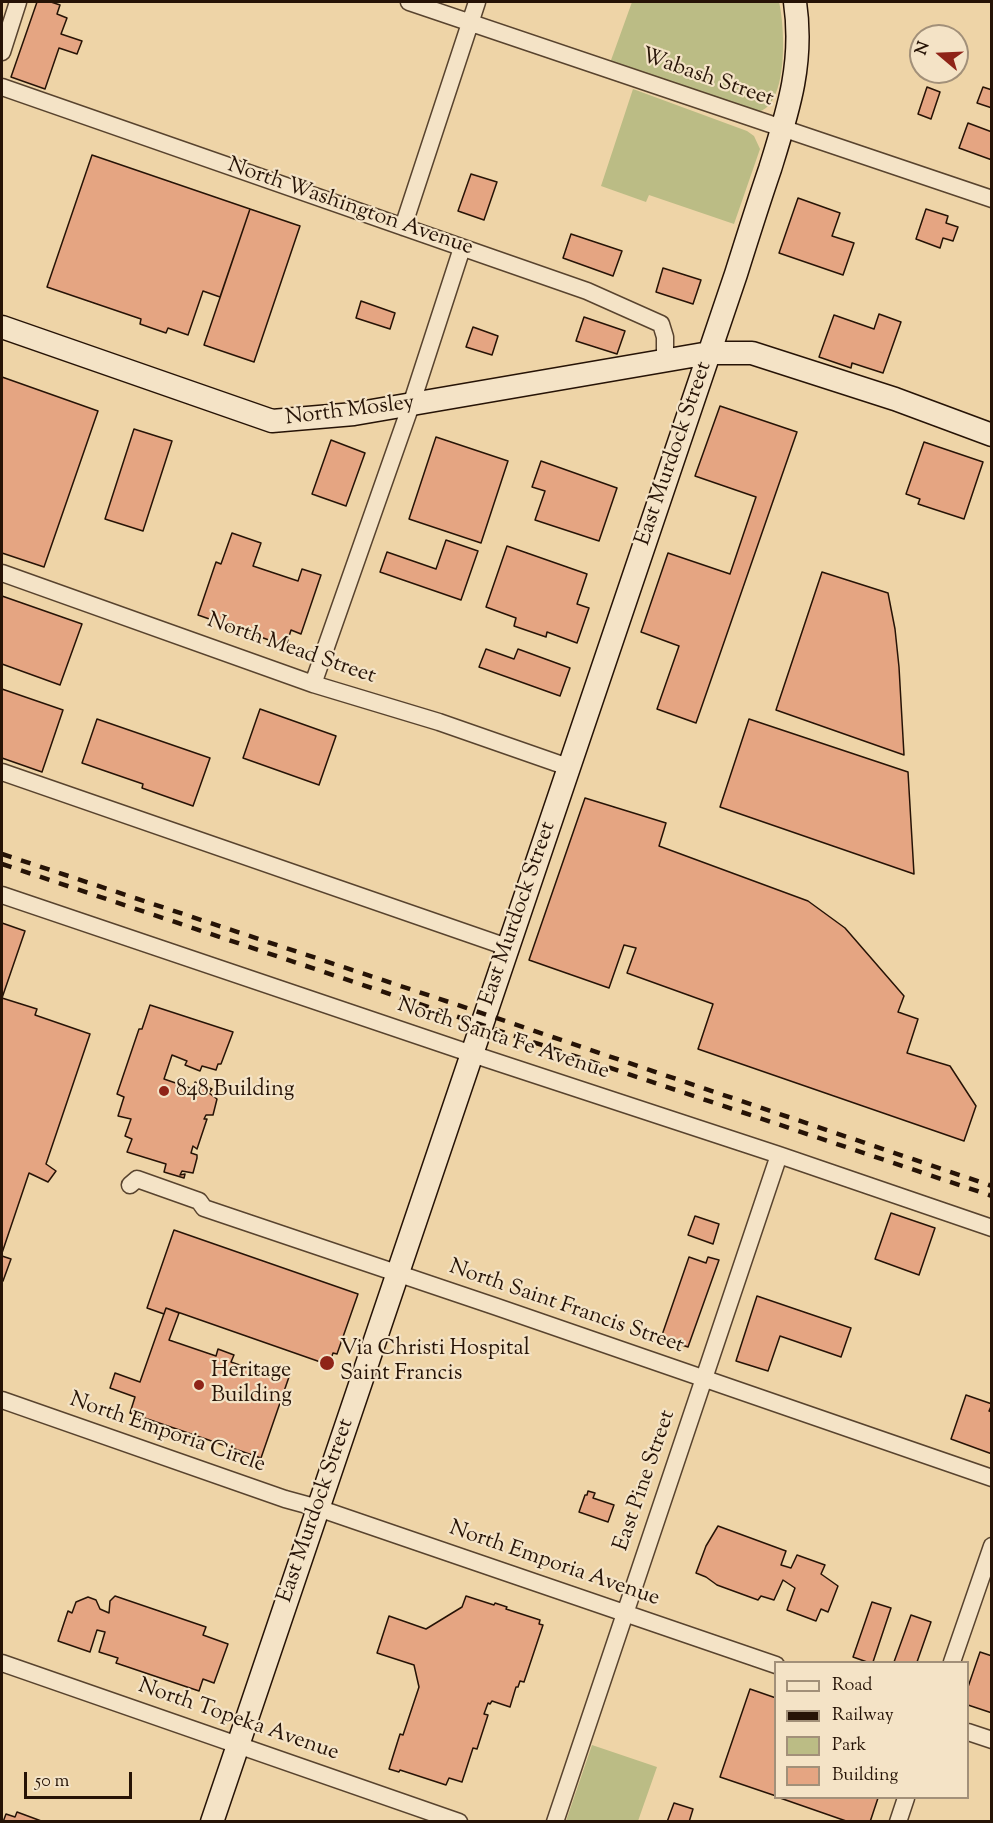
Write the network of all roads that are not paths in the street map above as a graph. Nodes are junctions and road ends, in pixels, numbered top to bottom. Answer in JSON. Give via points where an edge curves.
{"nodes":[{"id":1,"x":18,"y":2,"type":"edge"},
{"id":2,"x":409,"y":2,"type":"edge"},
{"id":3,"x":477,"y":2,"type":"edge"},
{"id":4,"x":795,"y":2,"type":"edge"},
{"id":5,"x":470,"y":22,"type":"junction"},
{"id":6,"x":2,"y":52,"type":"edge"},
{"id":7,"x":2,"y":87,"type":"edge"},
{"id":8,"x":783,"y":129,"type":"junction"},
{"id":9,"x":992,"y":199,"type":"edge"},
{"id":10,"x":404,"y":227,"type":"junction"},
{"id":11,"x":462,"y":248,"type":"junction"},
{"id":12,"x":2,"y":327,"type":"edge"},
{"id":13,"x":709,"y":353,"type":"junction"},
{"id":14,"x":665,"y":361,"type":"junction"},
{"id":15,"x":411,"y":405,"type":"junction"},
{"id":16,"x":992,"y":435,"type":"edge"},
{"id":17,"x":2,"y":573,"type":"edge"},
{"id":18,"x":313,"y":684,"type":"junction"},
{"id":19,"x":568,"y":767,"type":"junction"},
{"id":20,"x":2,"y":772,"type":"edge"},
{"id":21,"x":2,"y":895,"type":"edge"},
{"id":22,"x":507,"y":947,"type":"junction"},
{"id":23,"x":472,"y":1054,"type":"junction"},
{"id":24,"x":779,"y":1155,"type":"junction"},
{"id":25,"x":130,"y":1185,"type":"dead end"},
{"id":26,"x":992,"y":1228,"type":"edge"},
{"id":27,"x":398,"y":1274,"type":"junction"},
{"id":28,"x":704,"y":1379,"type":"junction"},
{"id":29,"x":2,"y":1400,"type":"edge"},
{"id":30,"x":992,"y":1478,"type":"edge"},
{"id":31,"x":318,"y":1508,"type":"junction"},
{"id":32,"x":992,"y":1546,"type":"edge"},
{"id":33,"x":625,"y":1613,"type":"junction"},
{"id":34,"x":952,"y":1661,"type":"edge"},
{"id":35,"x":2,"y":1663,"type":"edge"},
{"id":36,"x":774,"y":1664,"type":"edge"},
{"id":37,"x":969,"y":1732,"type":"edge"},
{"id":38,"x":992,"y":1740,"type":"edge"},
{"id":39,"x":238,"y":1744,"type":"junction"},
{"id":40,"x":905,"y":1799,"type":"edge"},
{"id":41,"x":212,"y":1821,"type":"edge"},
{"id":42,"x":459,"y":1821,"type":"edge"},
{"id":43,"x":555,"y":1821,"type":"edge"},
{"id":44,"x":898,"y":1821,"type":"edge"}],
"edges":[{"from":1,"to":6,"type":"street"},
{"from":2,"to":5,"type":"street","name":"Wabash Street"},
{"from":3,"to":5,"type":"street"},
{"from":4,"to":8,"type":"street","name":"East Murdock Street","via":[[798,61]]},
{"from":5,"to":8,"type":"street","name":"Wabash Street"},
{"from":5,"to":10,"type":"street"},
{"from":7,"to":10,"type":"street","name":"North Washington Avenue"},
{"from":8,"to":9,"type":"street","name":"Wabash Street"},
{"from":8,"to":13,"type":"street","name":"East Murdock Street"},
{"from":10,"to":11,"type":"street","name":"North Washington Avenue"},
{"from":11,"to":14,"type":"street","name":"North Washington Avenue","via":[[586,291],[661,324]]},
{"from":11,"to":15,"type":"street"},
{"from":12,"to":15,"type":"street","name":"North Mosley","via":[[272,421]]},
{"from":13,"to":14,"type":"street","name":"North Mosley"},
{"from":13,"to":16,"type":"street","via":[[752,353]]},
{"from":13,"to":19,"type":"street","name":"East Murdock Street"},
{"from":14,"to":15,"type":"street","name":"North Mosley"},
{"from":15,"to":18,"type":"street"},
{"from":17,"to":18,"type":"street","name":"North Mead Street"},
{"from":18,"to":19,"type":"street","name":"North Mead Street"},
{"from":19,"to":22,"type":"street","name":"East Murdock Street"},
{"from":20,"to":22,"type":"street"},
{"from":21,"to":23,"type":"street","name":"North Santa Fe Avenue"},
{"from":22,"to":23,"type":"street","name":"East Murdock Street"},
{"from":23,"to":24,"type":"street","name":"North Santa Fe Avenue"},
{"from":23,"to":27,"type":"street","name":"East Murdock Street"},
{"from":24,"to":26,"type":"street","name":"North Santa Fe Avenue"},
{"from":24,"to":28,"type":"street","name":"East Pine Street"},
{"from":25,"to":27,"type":"street","name":"North Saint Francis Street","via":[[137,1179],[199,1201],[204,1208]]},
{"from":27,"to":28,"type":"street","name":"North Saint Francis Street"},
{"from":27,"to":31,"type":"street","name":"East Murdock Street"},
{"from":28,"to":30,"type":"street","name":"North Saint Francis Street"},
{"from":28,"to":33,"type":"street","name":"East Pine Street"},
{"from":29,"to":31,"type":"street","name":"North Emporia Circle"},
{"from":31,"to":33,"type":"street","name":"North Emporia Avenue"},
{"from":31,"to":39,"type":"street","name":"East Murdock Street"},
{"from":32,"to":34,"type":"street"},
{"from":33,"to":36,"type":"street","name":"North Emporia Avenue"},
{"from":33,"to":43,"type":"street","name":"East Pine Street"},
{"from":35,"to":39,"type":"street","name":"North Topeka Avenue"},
{"from":37,"to":38,"type":"street"},
{"from":39,"to":41,"type":"street","name":"East Murdock Street"},
{"from":39,"to":42,"type":"street","name":"North Topeka Avenue"},
{"from":40,"to":44,"type":"street"}]}
